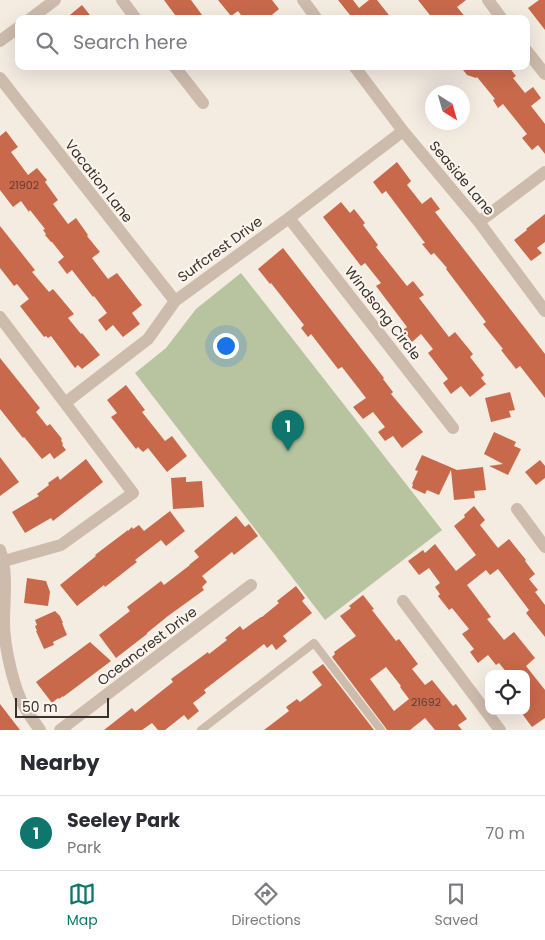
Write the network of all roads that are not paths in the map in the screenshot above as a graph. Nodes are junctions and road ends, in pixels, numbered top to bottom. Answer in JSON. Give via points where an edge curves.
{"nodes":[{"id":1,"x":55,"y":0,"type":"edge"},
{"id":2,"x":122,"y":0,"type":"edge"},
{"id":3,"x":303,"y":0,"type":"edge"},
{"id":4,"x":488,"y":0,"type":"edge"},
{"id":5,"x":35,"y":15,"type":"edge"},
{"id":6,"x":133,"y":15,"type":"edge"},
{"id":7,"x":314,"y":15,"type":"edge"},
{"id":8,"x":499,"y":15,"type":"edge"},
{"id":9,"x":15,"y":30,"type":"edge"},
{"id":10,"x":0,"y":41,"type":"edge"},
{"id":11,"x":530,"y":55,"type":"edge"},
{"id":12,"x":177,"y":70,"type":"edge"},
{"id":13,"x":357,"y":70,"type":"edge"},
{"id":14,"x":545,"y":74,"type":"edge"},
{"id":15,"x":0,"y":78,"type":"edge"},
{"id":16,"x":202,"y":103,"type":"dead end"},
{"id":17,"x":403,"y":131,"type":"junction"},
{"id":18,"x":545,"y":172,"type":"edge"},
{"id":19,"x":288,"y":218,"type":"junction"},
{"id":20,"x":479,"y":222,"type":"junction"},
{"id":21,"x":175,"y":301,"type":"junction"},
{"id":22,"x":545,"y":311,"type":"edge"},
{"id":23,"x":0,"y":317,"type":"edge"},
{"id":24,"x":65,"y":402,"type":"junction"},
{"id":25,"x":453,"y":428,"type":"dead end"},
{"id":26,"x":517,"y":509,"type":"dead end"},
{"id":27,"x":545,"y":547,"type":"edge"},
{"id":28,"x":2,"y":555,"type":"edge"},
{"id":29,"x":251,"y":585,"type":"dead end"},
{"id":30,"x":403,"y":601,"type":"dead end"},
{"id":31,"x":40,"y":730,"type":"edge"},
{"id":32,"x":60,"y":730,"type":"edge"},
{"id":33,"x":201,"y":730,"type":"edge"},
{"id":34,"x":381,"y":730,"type":"edge"},
{"id":35,"x":500,"y":730,"type":"edge"}],
"edges":[{"from":1,"to":5,"type":"street"},
{"from":2,"to":6,"type":"street"},
{"from":3,"to":7,"type":"street"},
{"from":4,"to":8,"type":"street"},
{"from":9,"to":10,"type":"street"},
{"from":11,"to":14,"type":"street"},
{"from":12,"to":16,"type":"street"},
{"from":13,"to":17,"type":"street","name":"Seaside Lane"},
{"from":15,"to":21,"type":"street","name":"Vacation Lane"},
{"from":17,"to":19,"type":"street","name":"Surfcrest Drive"},
{"from":17,"to":20,"type":"street","name":"Seaside Lane"},
{"from":18,"to":20,"type":"street"},
{"from":19,"to":21,"type":"street","name":"Surfcrest Drive"},
{"from":19,"to":25,"type":"street","name":"Windsong Circle"},
{"from":20,"to":22,"type":"street","name":"Seaside Lane"},
{"from":21,"to":24,"type":"street","name":"Surfcrest Drive","via":[[148,338]]},
{"from":23,"to":24,"type":"street"},
{"from":24,"to":28,"type":"street","via":[[133,493],[62,545]]},
{"from":26,"to":27,"type":"street"},
{"from":28,"to":31,"type":"street","via":[[8,656],[14,682],[26,710]]},
{"from":29,"to":32,"type":"street","name":"Oceancrest Drive"},
{"from":30,"to":35,"type":"street"},
{"from":33,"to":34,"type":"lane","via":[[314,643]]}]}
